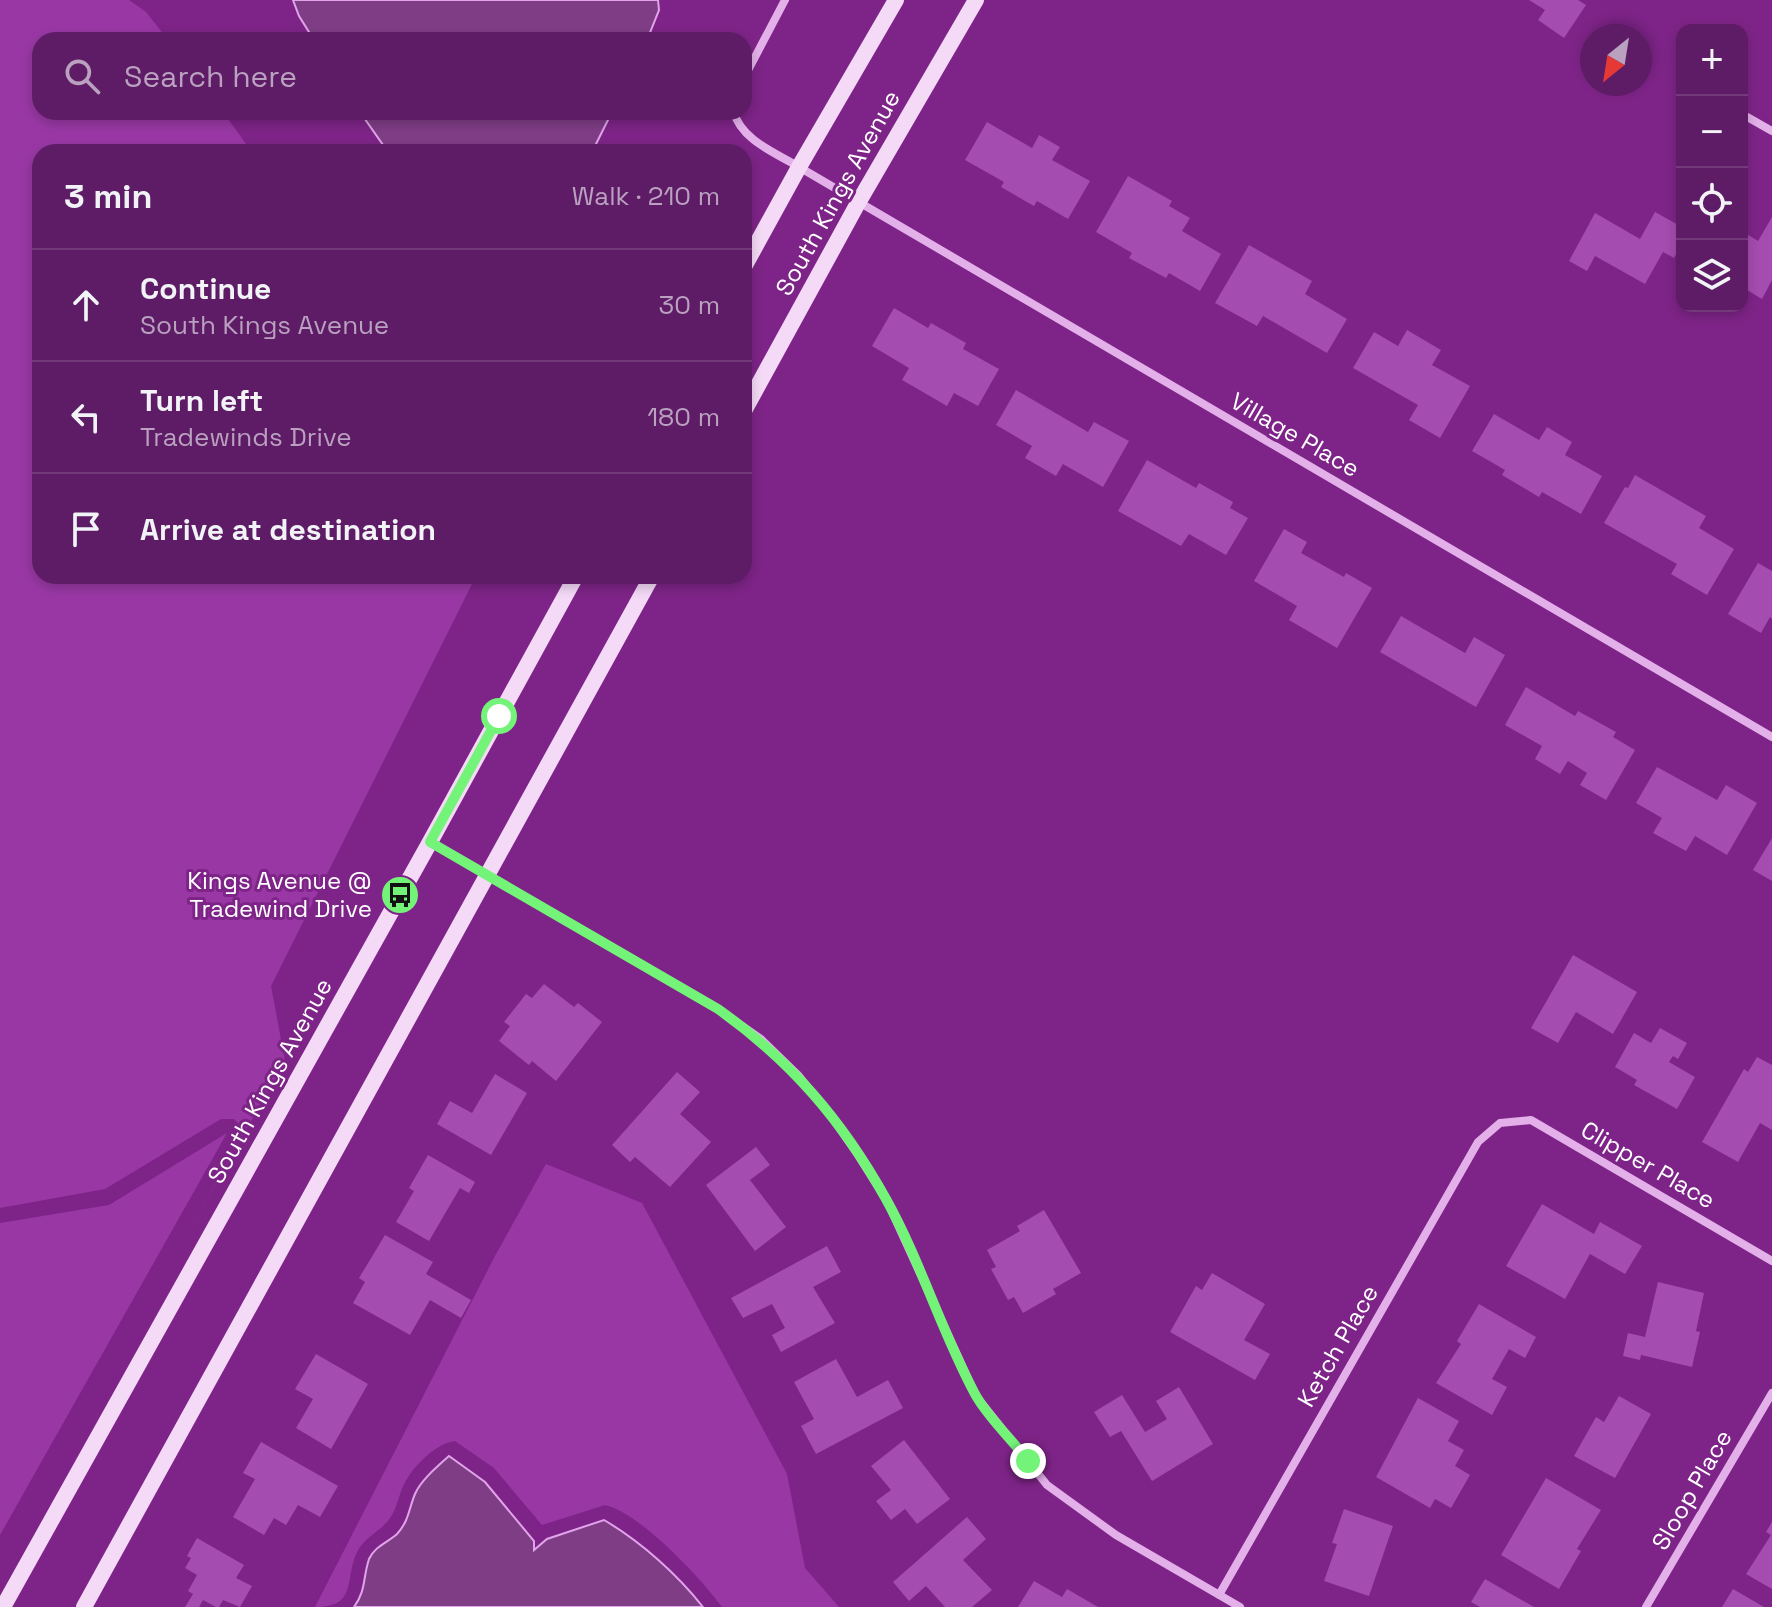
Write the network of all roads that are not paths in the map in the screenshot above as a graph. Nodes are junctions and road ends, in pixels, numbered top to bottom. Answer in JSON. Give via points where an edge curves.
{"nodes":[{"id":1,"x":785,"y":0,"type":"edge"},
{"id":2,"x":896,"y":0,"type":"edge"},
{"id":3,"x":976,"y":0,"type":"edge"},
{"id":4,"x":752,"y":63,"type":"edge"},
{"id":5,"x":1748,"y":117,"type":"edge"},
{"id":6,"x":736,"y":120,"type":"edge"},
{"id":7,"x":1772,"y":131,"type":"edge"},
{"id":8,"x":799,"y":167,"type":"junction"},
{"id":9,"x":858,"y":203,"type":"junction"},
{"id":10,"x":752,"y":252,"type":"edge"},
{"id":11,"x":752,"y":396,"type":"edge"},
{"id":12,"x":572,"y":584,"type":"edge"},
{"id":13,"x":648,"y":584,"type":"edge"},
{"id":14,"x":1772,"y":737,"type":"edge"},
{"id":15,"x":430,"y":842,"type":"junction"},
{"id":16,"x":487,"y":875,"type":"junction"},
{"id":17,"x":1500,"y":1123,"type":"joint"},
{"id":18,"x":1772,"y":1261,"type":"edge"},
{"id":19,"x":1772,"y":1393,"type":"edge"},
{"id":20,"x":1219,"y":1595,"type":"junction"},
{"id":21,"x":3,"y":1607,"type":"edge"},
{"id":22,"x":84,"y":1607,"type":"edge"},
{"id":23,"x":1240,"y":1607,"type":"edge"},
{"id":24,"x":1646,"y":1607,"type":"edge"}],
"edges":[{"from":1,"to":4,"type":"street"},
{"from":2,"to":8,"type":"main road","name":"South Kings Avenue"},
{"from":3,"to":9,"type":"main road","name":"South Kings Avenue"},
{"from":5,"to":7,"type":"street"},
{"from":6,"to":8,"type":"street","name":"Village Place","via":[[749,137]]},
{"from":8,"to":9,"type":"street","name":"Village Place"},
{"from":8,"to":10,"type":"main road","name":"South Kings Avenue"},
{"from":9,"to":11,"type":"main road","name":"South Kings Avenue"},
{"from":9,"to":14,"type":"street","name":"Village Place"},
{"from":12,"to":15,"type":"main road","name":"South Kings Avenue"},
{"from":13,"to":16,"type":"main road"},
{"from":15,"to":16,"type":"street"},
{"from":15,"to":21,"type":"main road","name":"South Kings Avenue"},
{"from":16,"to":20,"type":"street","via":[[718,1009],[761,1039],[798,1075],[837,1123],[887,1201],[976,1396],[1047,1485],[1116,1535]]},
{"from":16,"to":22,"type":"main road"},
{"from":17,"to":18,"type":"street","name":"Clipper Place","via":[[1531,1120]]},
{"from":17,"to":20,"type":"street","name":"Ketch Place","via":[[1478,1142]]},
{"from":19,"to":24,"type":"street","name":"Sloop Place"},
{"from":20,"to":23,"type":"street"}]}
